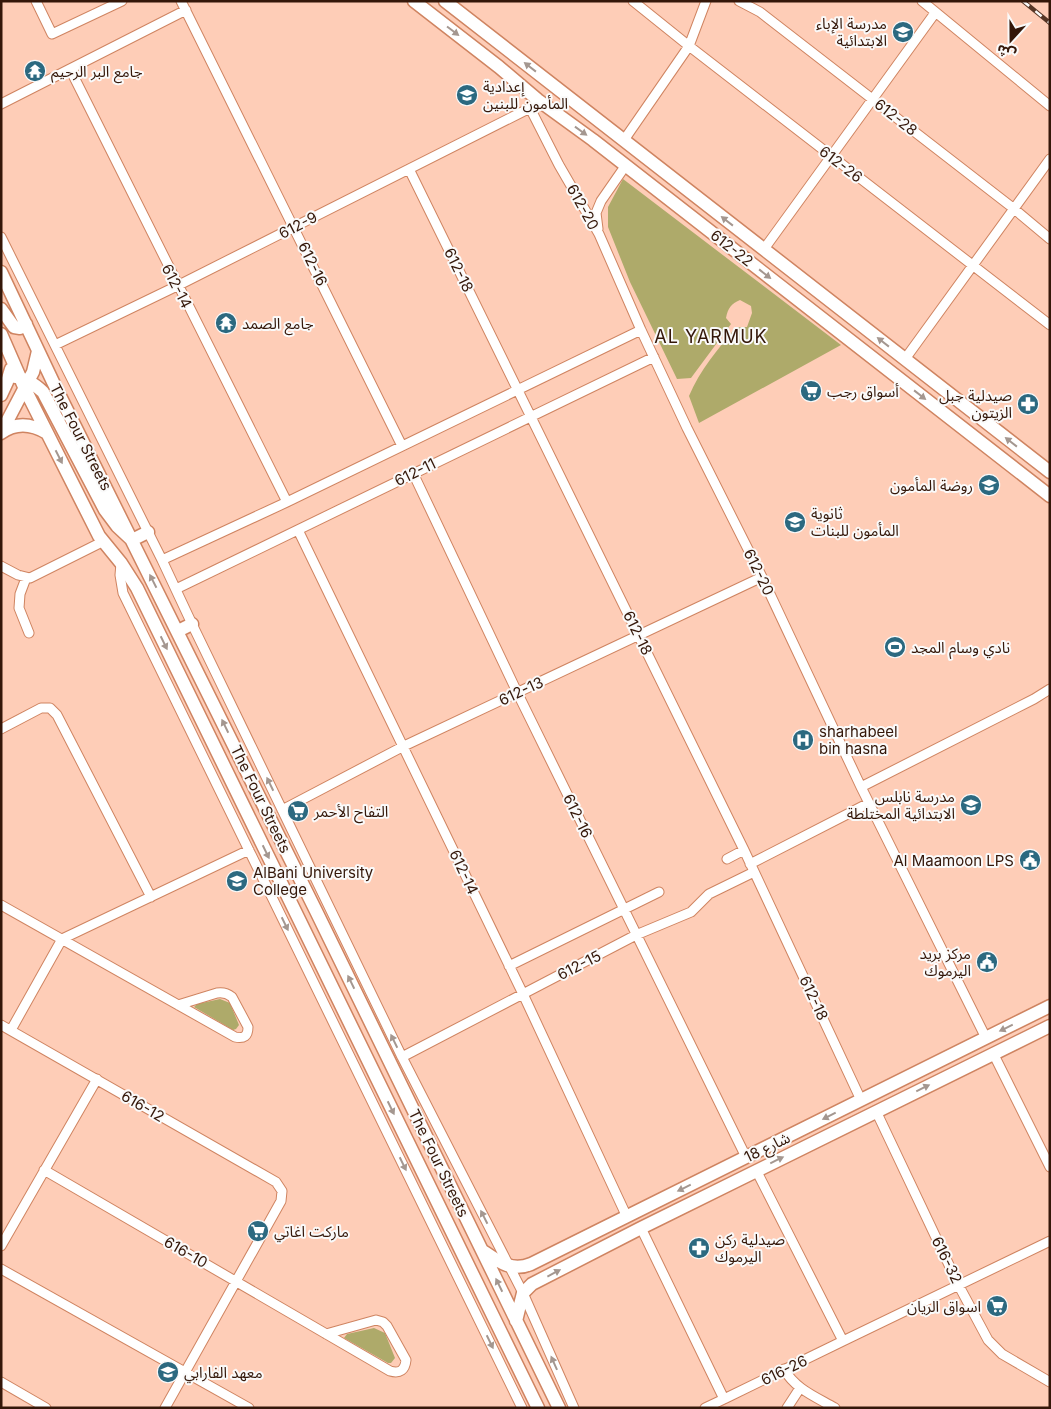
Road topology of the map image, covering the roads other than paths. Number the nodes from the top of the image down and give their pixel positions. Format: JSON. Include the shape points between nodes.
{"nodes":[{"id":1,"x":36,"y":1,"type":"edge"},
{"id":2,"x":122,"y":1,"type":"edge"},
{"id":3,"x":414,"y":1,"type":"edge"},
{"id":4,"x":632,"y":1,"type":"edge"},
{"id":5,"x":706,"y":1,"type":"edge"},
{"id":6,"x":739,"y":1,"type":"edge"},
{"id":7,"x":922,"y":1,"type":"edge"},
{"id":8,"x":454,"y":3,"type":"edge"},
{"id":9,"x":184,"y":6,"type":"edge"},
{"id":10,"x":936,"y":13,"type":"junction"},
{"id":11,"x":688,"y":46,"type":"junction"},
{"id":12,"x":510,"y":52,"type":"junction"},
{"id":13,"x":499,"y":66,"type":"junction"},
{"id":14,"x":70,"y":70,"type":"junction"},
{"id":15,"x":873,"y":98,"type":"junction"},
{"id":16,"x":1,"y":104,"type":"edge"},
{"id":17,"x":534,"y":104,"type":"junction"},
{"id":18,"x":1050,"y":106,"type":"edge"},
{"id":19,"x":624,"y":140,"type":"junction"},
{"id":20,"x":831,"y":157,"type":"junction"},
{"id":21,"x":1050,"y":159,"type":"edge"},
{"id":22,"x":626,"y":165,"type":"junction"},
{"id":23,"x":409,"y":169,"type":"junction"},
{"id":24,"x":1013,"y":208,"type":"junction"},
{"id":25,"x":294,"y":226,"type":"junction"},
{"id":26,"x":599,"y":234,"type":"junction"},
{"id":27,"x":1,"y":237,"type":"edge"},
{"id":28,"x":1050,"y":239,"type":"edge"},
{"id":29,"x":764,"y":249,"type":"junction"},
{"id":30,"x":973,"y":265,"type":"junction"},
{"id":31,"x":1,"y":272,"type":"edge"},
{"id":32,"x":177,"y":286,"type":"junction"},
{"id":33,"x":837,"y":306,"type":"junction"},
{"id":34,"x":1,"y":309,"type":"edge"},
{"id":35,"x":825,"y":321,"type":"junction"},
{"id":36,"x":1049,"y":321,"type":"edge"},
{"id":37,"x":26,"y":324,"type":"junction"},
{"id":38,"x":641,"y":330,"type":"junction"},
{"id":39,"x":1,"y":334,"type":"edge"},
{"id":40,"x":55,"y":345,"type":"junction"},
{"id":41,"x":38,"y":351,"type":"junction"},
{"id":42,"x":654,"y":357,"type":"junction"},
{"id":43,"x":905,"y":359,"type":"junction"},
{"id":44,"x":21,"y":381,"type":"junction"},
{"id":45,"x":518,"y":390,"type":"junction"},
{"id":46,"x":1,"y":395,"type":"edge"},
{"id":47,"x":48,"y":399,"type":"junction"},
{"id":48,"x":34,"y":406,"type":"junction"},
{"id":49,"x":532,"y":416,"type":"junction"},
{"id":50,"x":1,"y":433,"type":"edge"},
{"id":51,"x":47,"y":434,"type":"junction"},
{"id":52,"x":402,"y":446,"type":"junction"},
{"id":53,"x":1049,"y":470,"type":"edge"},
{"id":54,"x":413,"y":473,"type":"junction"},
{"id":55,"x":1050,"y":496,"type":"edge"},
{"id":56,"x":287,"y":502,"type":"junction"},
{"id":57,"x":298,"y":530,"type":"junction"},
{"id":58,"x":148,"y":532,"type":"junction"},
{"id":59,"x":132,"y":540,"type":"junction"},
{"id":60,"x":102,"y":542,"type":"junction"},
{"id":61,"x":162,"y":560,"type":"junction"},
{"id":62,"x":121,"y":563,"type":"junction"},
{"id":63,"x":1,"y":566,"type":"edge"},
{"id":64,"x":762,"y":577,"type":"junction"},
{"id":65,"x":26,"y":578,"type":"junction"},
{"id":66,"x":176,"y":589,"type":"junction"},
{"id":67,"x":192,"y":624,"type":"junction"},
{"id":68,"x":178,"y":631,"type":"junction"},
{"id":69,"x":29,"y":633,"type":"dead end"},
{"id":70,"x":639,"y":635,"type":"junction"},
{"id":71,"x":1050,"y":689,"type":"edge"},
{"id":72,"x":517,"y":692,"type":"junction"},
{"id":73,"x":1,"y":729,"type":"edge"},
{"id":74,"x":404,"y":746,"type":"junction"},
{"id":75,"x":861,"y":787,"type":"junction"},
{"id":76,"x":869,"y":803,"type":"junction"},
{"id":77,"x":282,"y":810,"type":"junction"},
{"id":78,"x":249,"y":850,"type":"junction"},
{"id":79,"x":744,"y":850,"type":"junction"},
{"id":80,"x":727,"y":859,"type":"dead end"},
{"id":81,"x":752,"y":868,"type":"junction"},
{"id":82,"x":659,"y":892,"type":"dead end"},
{"id":83,"x":151,"y":897,"type":"junction"},
{"id":84,"x":1,"y":905,"type":"edge"},
{"id":85,"x":624,"y":910,"type":"junction"},
{"id":86,"x":316,"y":911,"type":"junction"},
{"id":87,"x":299,"y":920,"type":"junction"},
{"id":88,"x":636,"y":936,"type":"junction"},
{"id":89,"x":62,"y":939,"type":"junction"},
{"id":90,"x":508,"y":966,"type":"junction"},
{"id":91,"x":523,"y":994,"type":"junction"},
{"id":92,"x":178,"y":1004,"type":"junction"},
{"id":93,"x":1050,"y":1006,"type":"edge"},
{"id":94,"x":1038,"y":1012,"type":"junction"},
{"id":95,"x":1,"y":1024,"type":"edge"},
{"id":96,"x":1047,"y":1027,"type":"edge"},
{"id":97,"x":11,"y":1030,"type":"junction"},
{"id":98,"x":986,"y":1038,"type":"junction"},
{"id":99,"x":993,"y":1054,"type":"junction"},
{"id":100,"x":402,"y":1057,"type":"junction"},
{"id":101,"x":96,"y":1079,"type":"junction"},
{"id":102,"x":862,"y":1100,"type":"junction"},
{"id":103,"x":876,"y":1111,"type":"junction"},
{"id":104,"x":809,"y":1126,"type":"junction"},
{"id":105,"x":816,"y":1141,"type":"junction"},
{"id":106,"x":746,"y":1157,"type":"junction"},
{"id":107,"x":1050,"y":1167,"type":"edge"},
{"id":108,"x":44,"y":1170,"type":"junction"},
{"id":109,"x":756,"y":1170,"type":"junction"},
{"id":110,"x":626,"y":1217,"type":"junction"},
{"id":111,"x":640,"y":1228,"type":"junction"},
{"id":112,"x":1050,"y":1241,"type":"edge"},
{"id":113,"x":1,"y":1246,"type":"edge"},
{"id":114,"x":483,"y":1251,"type":"junction"},
{"id":115,"x":509,"y":1267,"type":"junction"},
{"id":116,"x":1,"y":1269,"type":"edge"},
{"id":117,"x":237,"y":1282,"type":"junction"},
{"id":118,"x":959,"y":1286,"type":"junction"},
{"id":119,"x":523,"y":1293,"type":"junction"},
{"id":120,"x":516,"y":1321,"type":"junction"},
{"id":121,"x":326,"y":1334,"type":"junction"},
{"id":122,"x":843,"y":1341,"type":"junction"},
{"id":123,"x":784,"y":1369,"type":"junction"},
{"id":124,"x":186,"y":1372,"type":"junction"},
{"id":125,"x":1,"y":1382,"type":"edge"},
{"id":126,"x":1050,"y":1382,"type":"edge"},
{"id":127,"x":800,"y":1388,"type":"junction"},
{"id":128,"x":724,"y":1399,"type":"junction"},
{"id":129,"x":46,"y":1408,"type":"edge"},
{"id":130,"x":165,"y":1408,"type":"edge"},
{"id":131,"x":249,"y":1408,"type":"edge"},
{"id":132,"x":522,"y":1408,"type":"edge"},
{"id":133,"x":538,"y":1408,"type":"edge"},
{"id":134,"x":559,"y":1408,"type":"edge"},
{"id":135,"x":574,"y":1408,"type":"edge"},
{"id":136,"x":704,"y":1408,"type":"edge"},
{"id":137,"x":787,"y":1408,"type":"edge"},
{"id":138,"x":834,"y":1408,"type":"edge"}],
"edges":[{"from":1,"to":2,"type":"street","via":[[52,34]]},
{"from":3,"to":13,"type":"street","name":"612-22","one_way":true},
{"from":4,"to":11,"type":"street","name":"612-26"},
{"from":5,"to":11,"type":"street"},
{"from":6,"to":15,"type":"street","name":"612-28","via":[[760,12]]},
{"from":7,"to":10,"type":"street"},
{"from":8,"to":12,"type":"street","name":"612-22"},
{"from":9,"to":14,"type":"street"},
{"from":9,"to":25,"type":"street","name":"612-16"},
{"from":10,"to":15,"type":"street"},
{"from":10,"to":18,"type":"street"},
{"from":11,"to":19,"type":"street"},
{"from":11,"to":20,"type":"street","name":"612-26"},
{"from":12,"to":13,"type":"street"},
{"from":19,"to":12,"type":"street","name":"612-22","one_way":true},
{"from":13,"to":17,"type":"street","name":"612-22"},
{"from":14,"to":16,"type":"street"},
{"from":14,"to":32,"type":"street","name":"612-14"},
{"from":15,"to":20,"type":"street"},
{"from":15,"to":24,"type":"street","name":"612-28"},
{"from":17,"to":22,"type":"street","name":"612-22","one_way":true},
{"from":17,"to":23,"type":"street","name":"612-9"},
{"from":17,"to":26,"type":"street","name":"612-20","via":[[559,165]]},
{"from":29,"to":19,"type":"street","name":"612-22","one_way":true},
{"from":20,"to":29,"type":"street"},
{"from":20,"to":30,"type":"street","name":"612-26"},
{"from":21,"to":24,"type":"street"},
{"from":22,"to":26,"type":"street","via":[[596,213]]},
{"from":22,"to":35,"type":"street","name":"612-22","one_way":true},
{"from":23,"to":25,"type":"street","name":"612-9"},
{"from":23,"to":45,"type":"street","name":"612-18"},
{"from":24,"to":28,"type":"street","name":"612-28"},
{"from":24,"to":30,"type":"street"},
{"from":25,"to":32,"type":"street","name":"612-9"},
{"from":25,"to":52,"type":"street","name":"612-16"},
{"from":26,"to":38,"type":"street","name":"612-20"},
{"from":27,"to":40,"type":"street"},
{"from":29,"to":33,"type":"street","name":"612-22"},
{"from":30,"to":36,"type":"street","name":"612-26"},
{"from":30,"to":43,"type":"street"},
{"from":31,"to":37,"type":"street","name":"The Four Streets"},
{"from":32,"to":40,"type":"street","name":"612-9"},
{"from":32,"to":56,"type":"street","name":"612-14"},
{"from":33,"to":35,"type":"street"},
{"from":43,"to":33,"type":"street","name":"612-22","one_way":true},
{"from":34,"to":37,"type":"street","via":[[14,327]]},
{"from":35,"to":55,"type":"street","name":"612-22","one_way":true},
{"from":37,"to":41,"type":"street","name":"The Four Streets"},
{"from":38,"to":42,"type":"street","name":"612-20"},
{"from":38,"to":45,"type":"street","name":"612-11"},
{"from":39,"to":44,"type":"street","name":"The Four Streets"},
{"from":40,"to":58,"type":"street"},
{"from":41,"to":44,"type":"street","via":[[33,372]]},
{"from":41,"to":59,"type":"street","name":"The Four Streets"},
{"from":42,"to":49,"type":"street","name":"612-11"},
{"from":42,"to":64,"type":"street","name":"612-20"},
{"from":53,"to":43,"type":"street","name":"612-22","one_way":true},
{"from":44,"to":46,"type":"street"},
{"from":44,"to":47,"type":"street","via":[[43,392]]},
{"from":44,"to":48,"type":"street","name":"The Four Streets"},
{"from":44,"to":50,"type":"street"},
{"from":45,"to":49,"type":"street","name":"612-18"},
{"from":45,"to":52,"type":"street","name":"612-11"},
{"from":47,"to":48,"type":"street","via":[[39,399]]},
{"from":47,"to":59,"type":"street","via":[[105,510]]},
{"from":48,"to":51,"type":"street","name":"The Four Streets"},
{"from":49,"to":54,"type":"street","name":"612-11"},
{"from":49,"to":70,"type":"street","name":"612-18"},
{"from":50,"to":51,"type":"street","via":[[20,425],[34,427]]},
{"from":51,"to":60,"type":"street","name":"The Four Streets","one_way":true},
{"from":52,"to":56,"type":"street","name":"612-11"},
{"from":54,"to":57,"type":"street","name":"612-11"},
{"from":54,"to":72,"type":"street","name":"612-16"},
{"from":56,"to":61,"type":"street","name":"612-11"},
{"from":57,"to":66,"type":"street","name":"612-11"},
{"from":57,"to":74,"type":"street","name":"612-14"},
{"from":58,"to":59,"type":"street"},
{"from":58,"to":61,"type":"street"},
{"from":68,"to":59,"type":"street","name":"The Four Streets","one_way":true},
{"from":60,"to":62,"type":"street","name":"The Four Streets"},
{"from":60,"to":65,"type":"street"},
{"from":61,"to":66,"type":"street"},
{"from":62,"to":78,"type":"street","via":[[123,593]]},
{"from":62,"to":87,"type":"street","name":"The Four Streets","one_way":true,"via":[[137,588]]},
{"from":63,"to":65,"type":"street"},
{"from":64,"to":70,"type":"street","name":"612-13"},
{"from":64,"to":75,"type":"street","name":"612-20"},
{"from":65,"to":69,"type":"street","via":[[19,608]]},
{"from":66,"to":67,"type":"street"},
{"from":67,"to":68,"type":"street"},
{"from":77,"to":67,"type":"street","one_way":true},
{"from":86,"to":68,"type":"street","name":"The Four Streets","one_way":true},
{"from":70,"to":72,"type":"street","name":"612-13"},
{"from":70,"to":79,"type":"street","name":"612-18"},
{"from":71,"to":75,"type":"street"},
{"from":72,"to":74,"type":"street","name":"612-13"},
{"from":72,"to":85,"type":"street","name":"612-16"},
{"from":73,"to":83,"type":"street","via":[[41,708],[50,708],[57,715]]},
{"from":74,"to":77,"type":"street","name":"612-13"},
{"from":74,"to":90,"type":"street","name":"612-14"},
{"from":75,"to":76,"type":"street","name":"612-20"},
{"from":76,"to":81,"type":"street","name":"612-15"},
{"from":76,"to":98,"type":"street","name":"612-20"},
{"from":100,"to":77,"type":"street","one_way":true},
{"from":78,"to":83,"type":"street"},
{"from":78,"to":132,"type":"street","one_way":true},
{"from":79,"to":80,"type":"street"},
{"from":79,"to":81,"type":"street","name":"612-18"},
{"from":81,"to":88,"type":"street","name":"612-15","via":[[709,894],[691,912]]},
{"from":81,"to":102,"type":"street","name":"612-18"},
{"from":82,"to":85,"type":"street","name":"612-15"},
{"from":83,"to":89,"type":"street"},
{"from":84,"to":89,"type":"street"},
{"from":85,"to":88,"type":"street","name":"612-16"},
{"from":85,"to":90,"type":"street","name":"612-15"},
{"from":86,"to":87,"type":"street"},
{"from":114,"to":86,"type":"street","name":"The Four Streets","one_way":true},
{"from":87,"to":133,"type":"street","name":"The Four Streets","one_way":true},
{"from":88,"to":91,"type":"street","name":"612-15"},
{"from":88,"to":106,"type":"street","name":"612-16"},
{"from":89,"to":92,"type":"street"},
{"from":89,"to":97,"type":"street"},
{"from":90,"to":91,"type":"street","name":"612-14"},
{"from":91,"to":100,"type":"street","name":"612-15"},
{"from":91,"to":110,"type":"street","name":"612-14"},
{"from":92,"to":92,"type":"street","via":[[217,993],[228,994],[248,1032],[241,1038],[235,1037]]},
{"from":93,"to":94,"type":"street","name":"شارع 18"},
{"from":94,"to":96,"type":"street"},
{"from":94,"to":98,"type":"street","name":"شارع 18","one_way":true},
{"from":95,"to":97,"type":"street","name":"616-12"},
{"from":96,"to":99,"type":"street","name":"شارع 18"},
{"from":97,"to":101,"type":"street","name":"616-12"},
{"from":98,"to":102,"type":"street","name":"شارع 18"},
{"from":103,"to":99,"type":"street","name":"شارع 18","one_way":true},
{"from":99,"to":107,"type":"street"},
{"from":115,"to":100,"type":"street","one_way":true},
{"from":101,"to":108,"type":"street"},
{"from":101,"to":117,"type":"street","name":"616-12","via":[[276,1182],[282,1191],[281,1201]]},
{"from":102,"to":104,"type":"street","name":"شارع 18","one_way":true},
{"from":103,"to":105,"type":"street","name":"شارع 18"},
{"from":103,"to":118,"type":"street","name":"616-32"},
{"from":104,"to":105,"type":"street"},
{"from":104,"to":106,"type":"street","name":"شارع 18"},
{"from":109,"to":105,"type":"street","name":"شارع 18","one_way":true},
{"from":106,"to":110,"type":"street","name":"شارع 18","one_way":true},
{"from":108,"to":113,"type":"street"},
{"from":108,"to":117,"type":"street","name":"616-10"},
{"from":109,"to":111,"type":"street","name":"شارع 18"},
{"from":109,"to":122,"type":"street"},
{"from":110,"to":115,"type":"street","name":"شارع 18","via":[[531,1264]]},
{"from":119,"to":111,"type":"street","name":"شارع 18","one_way":true,"via":[[532,1284]]},
{"from":111,"to":128,"type":"street"},
{"from":112,"to":118,"type":"street","name":"616-26"},
{"from":114,"to":115,"type":"street"},
{"from":120,"to":114,"type":"street","name":"The Four Streets","one_way":true},
{"from":115,"to":119,"type":"street"},
{"from":116,"to":124,"type":"street"},
{"from":117,"to":121,"type":"street","name":"616-10"},
{"from":117,"to":124,"type":"street"},
{"from":118,"to":122,"type":"street","name":"616-26"},
{"from":118,"to":126,"type":"street","name":"616-32","via":[[992,1345]]},
{"from":119,"to":120,"type":"street"},
{"from":135,"to":119,"type":"street","one_way":true},
{"from":120,"to":134,"type":"street","name":"The Four Streets"},
{"from":121,"to":121,"type":"street","name":"616-10","via":[[376,1320],[383,1322],[406,1360],[405,1366],[397,1373],[390,1371]]},
{"from":122,"to":123,"type":"street","name":"616-26"},
{"from":123,"to":127,"type":"street"},
{"from":123,"to":128,"type":"street","name":"616-26"},
{"from":124,"to":130,"type":"street"},
{"from":124,"to":131,"type":"street"},
{"from":125,"to":129,"type":"street"},
{"from":127,"to":137,"type":"street"},
{"from":127,"to":138,"type":"street"},
{"from":128,"to":136,"type":"street","name":"616-26"}]}
